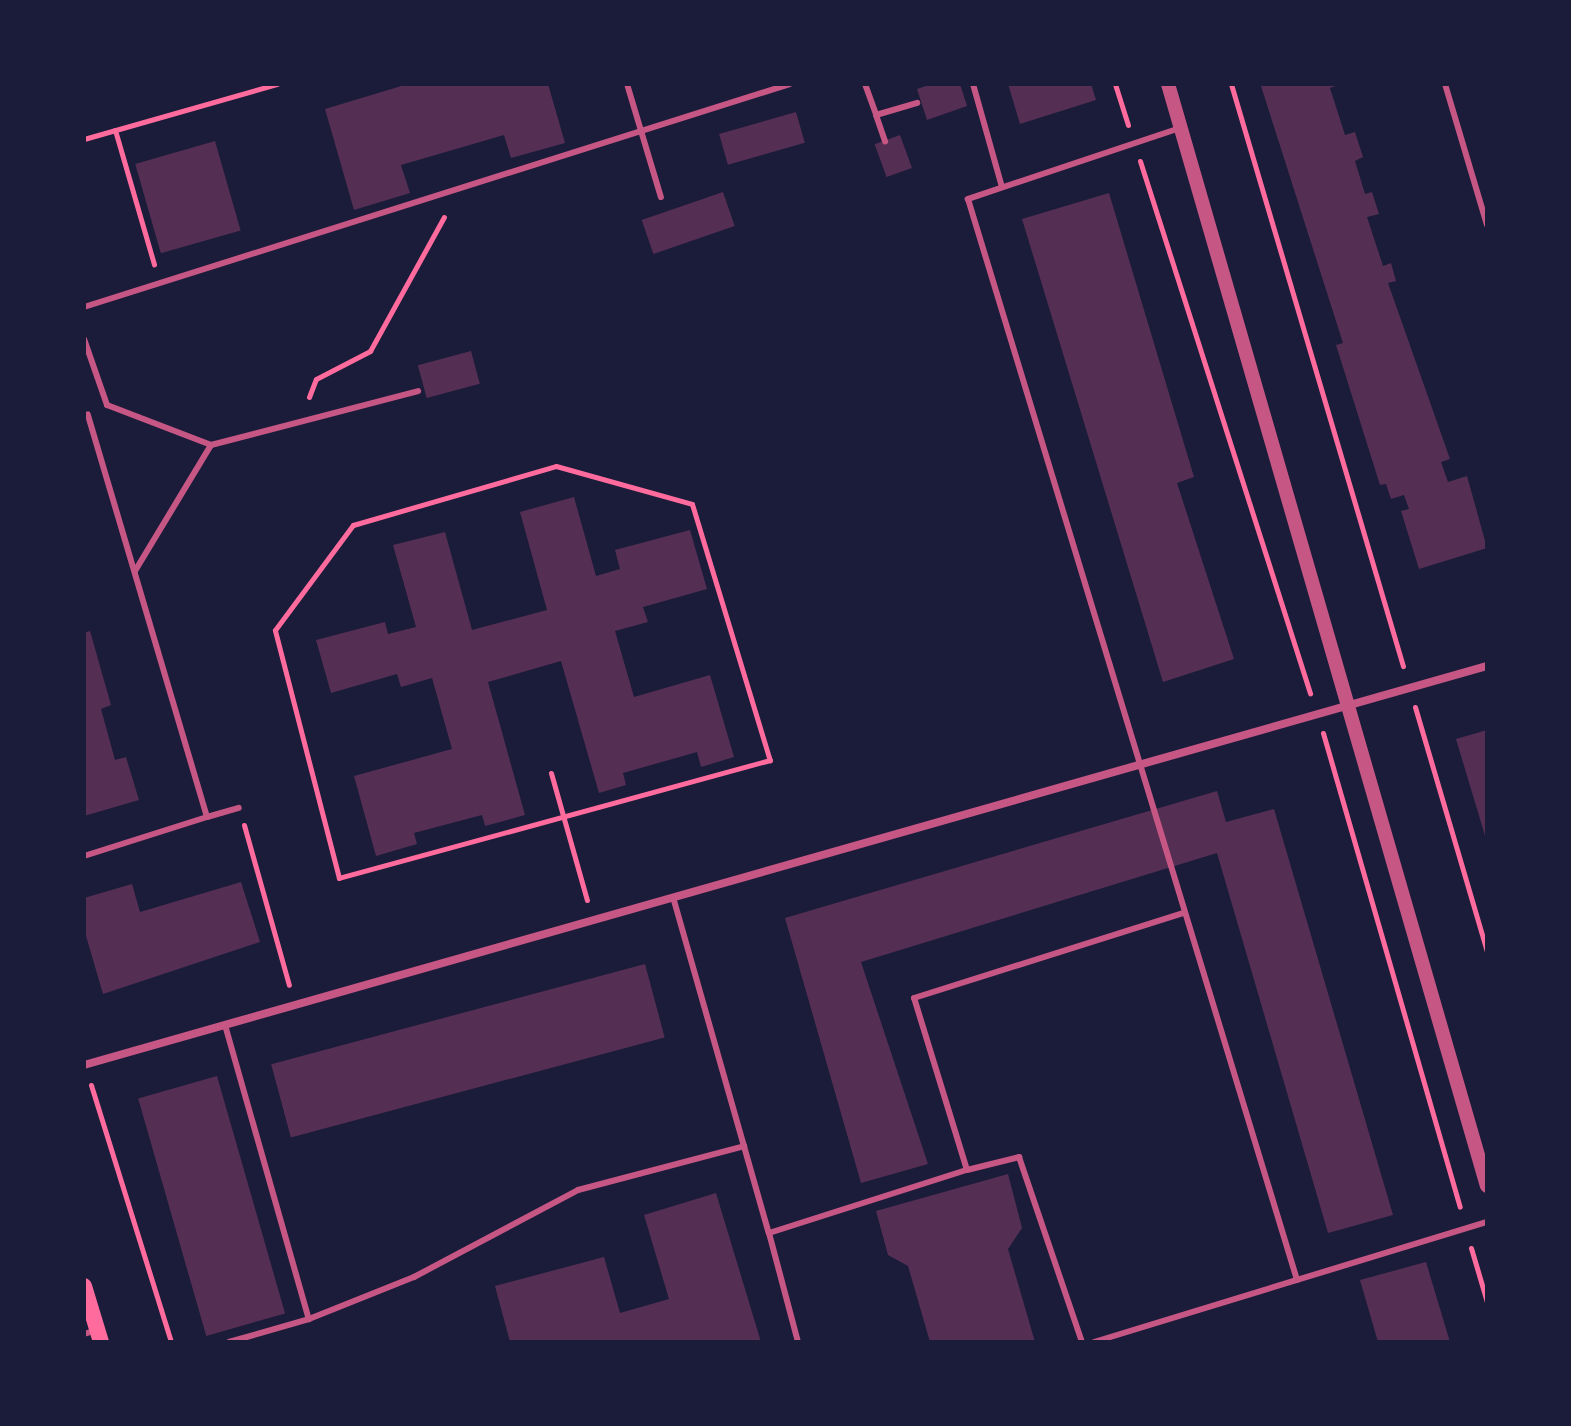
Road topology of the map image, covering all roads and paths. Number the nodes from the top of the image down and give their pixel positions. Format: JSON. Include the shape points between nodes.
{"nodes":[{"id":1,"x":277,"y":84,"type":"edge"},
{"id":2,"x":627,"y":84,"type":"edge"},
{"id":3,"x":790,"y":84,"type":"edge"},
{"id":4,"x":865,"y":84,"type":"edge"},
{"id":5,"x":973,"y":84,"type":"edge"},
{"id":6,"x":1168,"y":84,"type":"edge"},
{"id":7,"x":1231,"y":84,"type":"edge"},
{"id":8,"x":1445,"y":84,"type":"edge"},
{"id":9,"x":917,"y":103,"type":"dead end"},
{"id":10,"x":876,"y":115,"type":"junction"},
{"id":11,"x":1180,"y":128,"type":"junction"},
{"id":12,"x":115,"y":130,"type":"junction"},
{"id":13,"x":641,"y":131,"type":"junction"},
{"id":14,"x":84,"y":139,"type":"edge"},
{"id":15,"x":885,"y":141,"type":"dead end"},
{"id":16,"x":1002,"y":187,"type":"junction"},
{"id":17,"x":460,"y":188,"type":"junction"},
{"id":18,"x":661,"y":197,"type":"dead end"},
{"id":19,"x":1487,"y":225,"type":"edge"},
{"id":20,"x":160,"y":283,"type":"junction"},
{"id":21,"x":84,"y":307,"type":"edge"},
{"id":22,"x":84,"y":339,"type":"edge"},
{"id":23,"x":418,"y":391,"type":"dead end"},
{"id":24,"x":88,"y":414,"type":"dead end"},
{"id":25,"x":299,"y":422,"type":"junction"},
{"id":26,"x":211,"y":445,"type":"junction"},
{"id":27,"x":135,"y":571,"type":"junction"},
{"id":28,"x":1487,"y":666,"type":"edge"},
{"id":29,"x":1409,"y":688,"type":"junction"},
{"id":30,"x":1347,"y":705,"type":"junction"},
{"id":31,"x":1138,"y":765,"type":"junction"},
{"id":32,"x":551,"y":773,"type":"dead end"},
{"id":33,"x":239,"y":808,"type":"joint"},
{"id":34,"x":207,"y":817,"type":"junction"},
{"id":35,"x":564,"y":819,"type":"junction"},
{"id":36,"x":84,"y":856,"type":"edge"},
{"id":37,"x":673,"y":897,"type":"junction"},
{"id":38,"x":1183,"y":913,"type":"junction"},
{"id":39,"x":593,"y":920,"type":"junction"},
{"id":40,"x":1487,"y":952,"type":"edge"},
{"id":41,"x":295,"y":1005,"type":"junction"},
{"id":42,"x":225,"y":1025,"type":"junction"},
{"id":43,"x":85,"y":1065,"type":"edge"},
{"id":44,"x":744,"y":1146,"type":"junction"},
{"id":45,"x":967,"y":1170,"type":"junction"},
{"id":46,"x":1487,"y":1186,"type":"edge"},
{"id":47,"x":1487,"y":1222,"type":"edge"},
{"id":48,"x":769,"y":1233,"type":"junction"},
{"id":49,"x":1297,"y":1280,"type":"junction"},
{"id":50,"x":84,"y":1286,"type":"edge"},
{"id":51,"x":309,"y":1319,"type":"junction"},
{"id":52,"x":94,"y":1335,"type":"edge"},
{"id":53,"x":171,"y":1342,"type":"edge"},
{"id":54,"x":229,"y":1342,"type":"edge"},
{"id":55,"x":798,"y":1342,"type":"edge"},
{"id":56,"x":1082,"y":1342,"type":"edge"},
{"id":57,"x":1094,"y":1342,"type":"edge"}],
"edges":[{"from":1,"to":12,"type":"path"},
{"from":2,"to":13,"type":"lane"},
{"from":3,"to":13,"type":"lane"},
{"from":4,"to":10,"type":"lane"},
{"from":5,"to":16,"type":"lane"},
{"from":6,"to":11,"type":"street"},
{"from":7,"to":29,"type":"path"},
{"from":8,"to":19,"type":"lane"},
{"from":9,"to":10,"type":"lane"},
{"from":10,"to":15,"type":"lane"},
{"from":11,"to":16,"type":"lane"},
{"from":11,"to":30,"type":"street"},
{"from":12,"to":14,"type":"path"},
{"from":12,"to":20,"type":"path"},
{"from":13,"to":17,"type":"lane"},
{"from":13,"to":18,"type":"lane"},
{"from":16,"to":31,"type":"lane","via":[[968,199]]},
{"from":17,"to":20,"type":"lane"},
{"from":17,"to":25,"type":"path","via":[[370,351],[316,379]]},
{"from":20,"to":21,"type":"lane"},
{"from":22,"to":26,"type":"lane","via":[[107,405]]},
{"from":23,"to":25,"type":"lane"},
{"from":24,"to":27,"type":"lane"},
{"from":25,"to":26,"type":"lane"},
{"from":26,"to":27,"type":"lane"},
{"from":27,"to":34,"type":"lane"},
{"from":28,"to":29,"type":"street"},
{"from":29,"to":30,"type":"street"},
{"from":29,"to":40,"type":"path"},
{"from":30,"to":31,"type":"street"},
{"from":30,"to":46,"type":"street"},
{"from":31,"to":37,"type":"street"},
{"from":31,"to":38,"type":"lane"},
{"from":32,"to":35,"type":"path"},
{"from":33,"to":34,"type":"lane"},
{"from":33,"to":41,"type":"path"},
{"from":34,"to":36,"type":"lane"},
{"from":35,"to":35,"type":"path","via":[[339,878],[275,630],[353,525],[556,466],[692,504],[770,760]]},
{"from":35,"to":39,"type":"path"},
{"from":37,"to":39,"type":"street"},
{"from":37,"to":44,"type":"lane"},
{"from":38,"to":45,"type":"lane","via":[[914,998]]},
{"from":38,"to":49,"type":"lane"},
{"from":39,"to":41,"type":"street"},
{"from":41,"to":42,"type":"street"},
{"from":42,"to":43,"type":"street"},
{"from":42,"to":51,"type":"lane"},
{"from":43,"to":53,"type":"path"},
{"from":44,"to":48,"type":"lane"},
{"from":44,"to":51,"type":"lane","via":[[578,1190],[414,1277]]},
{"from":45,"to":48,"type":"lane"},
{"from":45,"to":56,"type":"lane","via":[[1019,1157]]},
{"from":47,"to":49,"type":"lane"},
{"from":48,"to":55,"type":"lane"},
{"from":49,"to":57,"type":"lane"},
{"from":50,"to":52,"type":"main road"},
{"from":51,"to":54,"type":"lane"}]}
